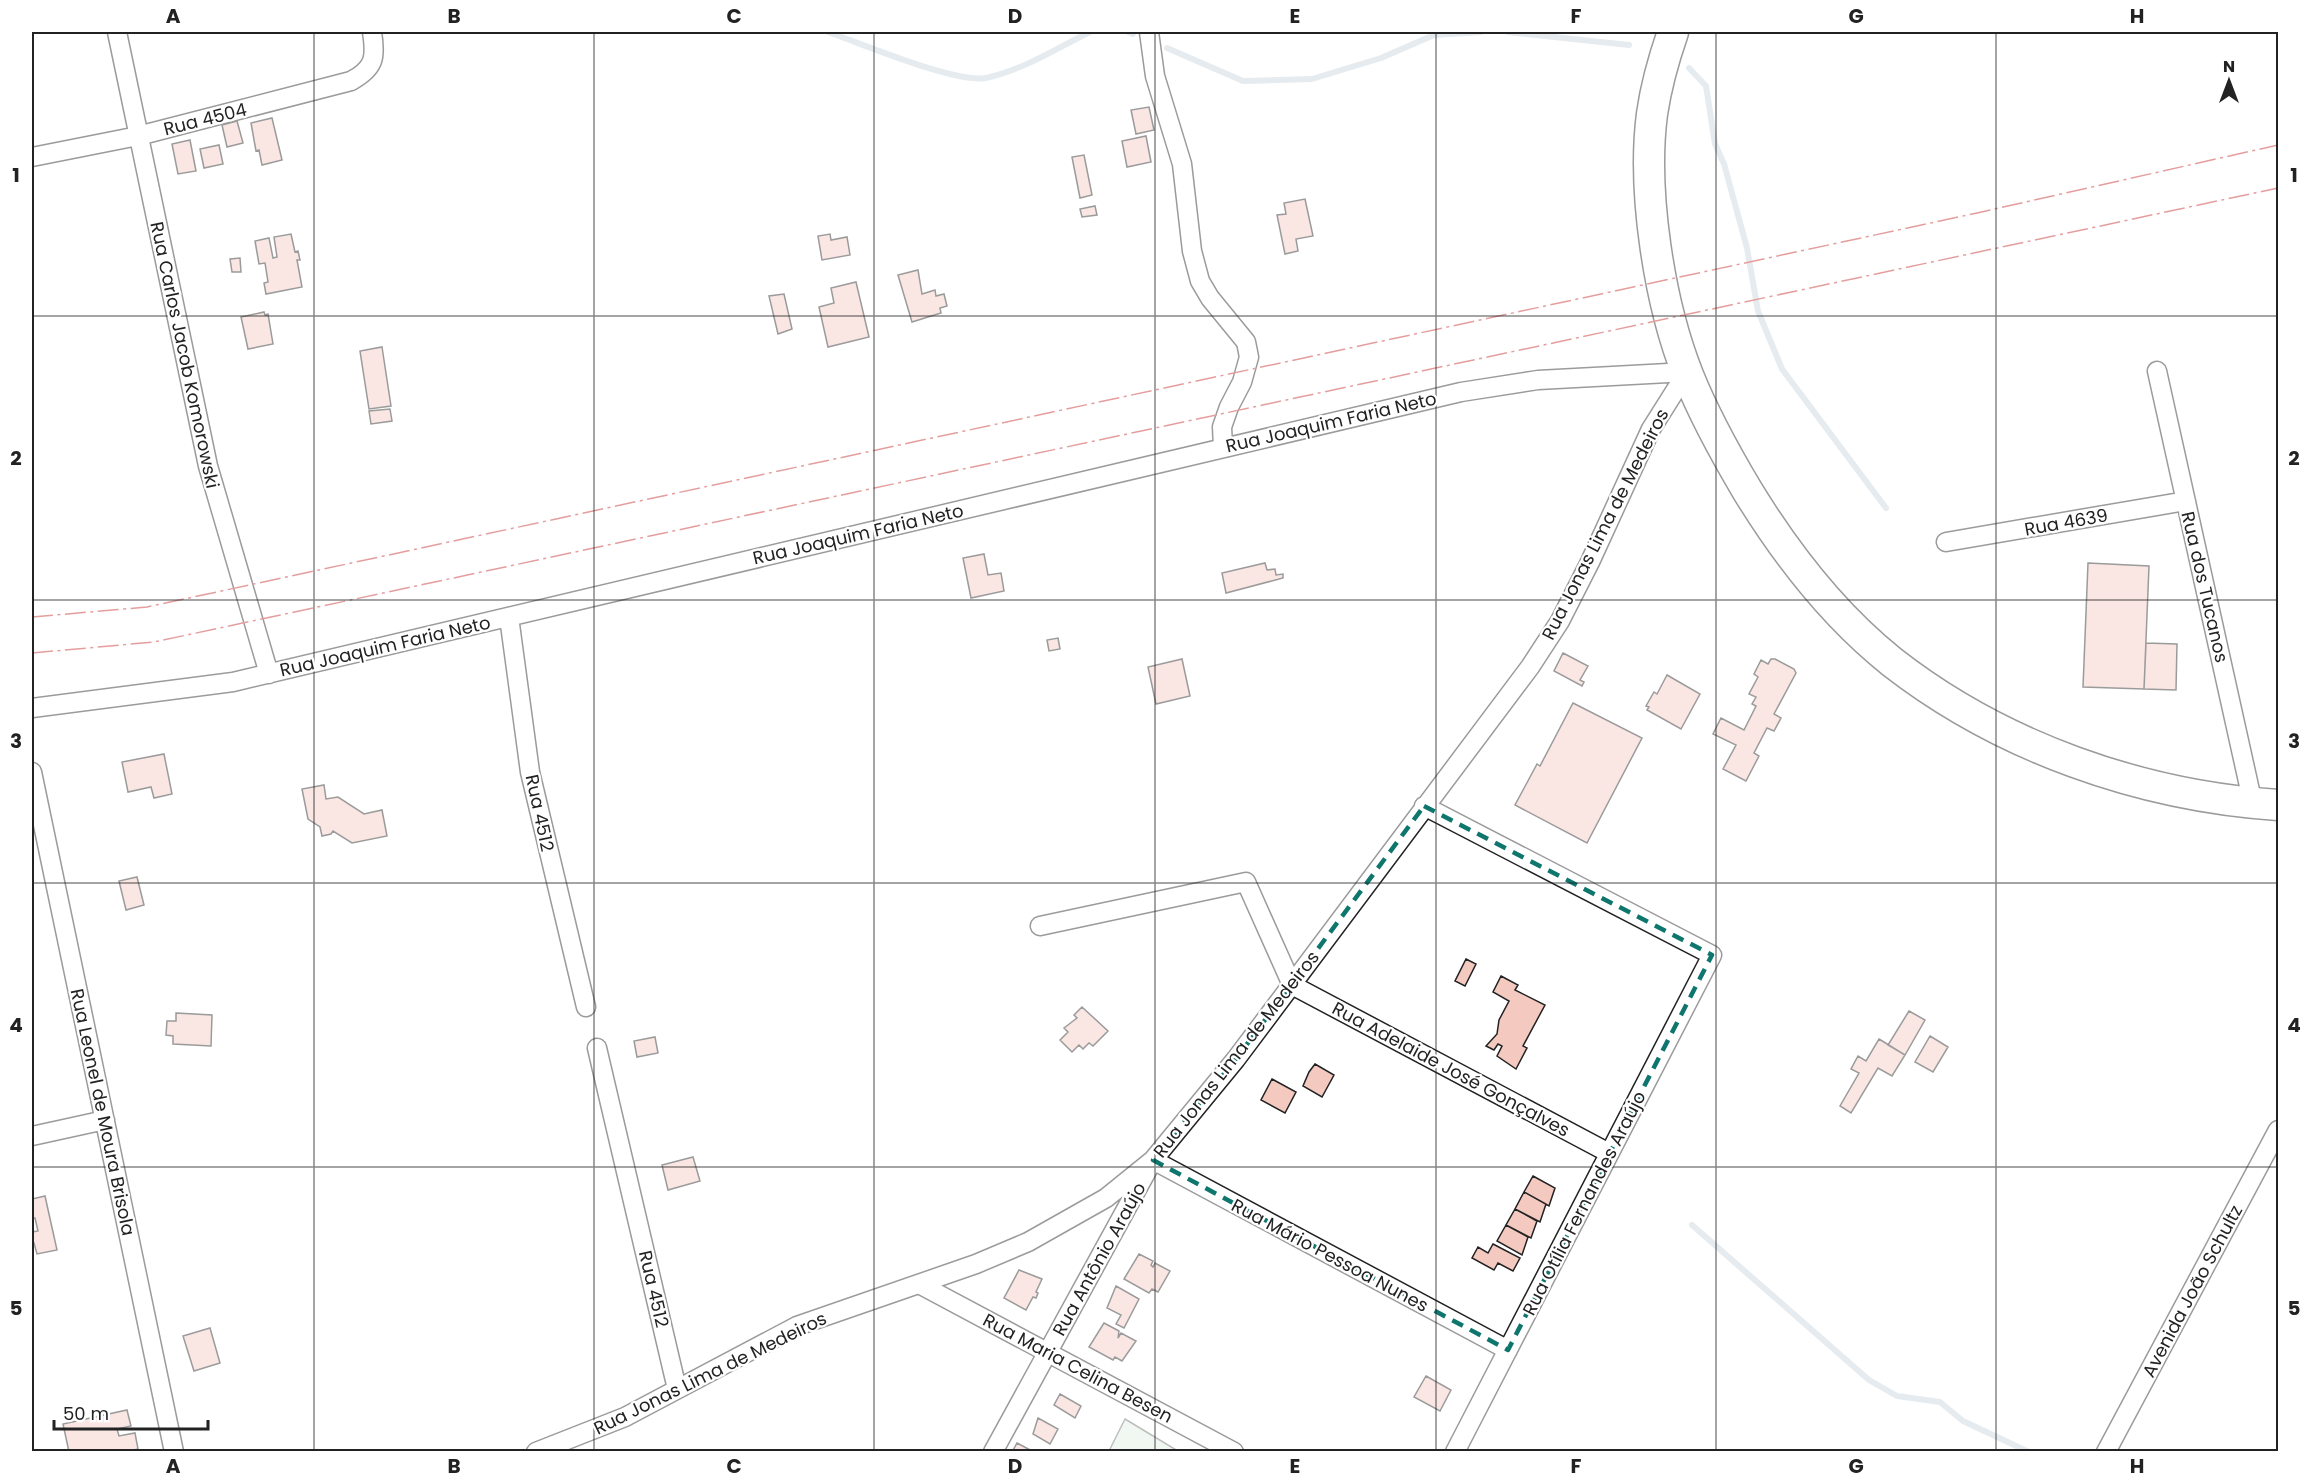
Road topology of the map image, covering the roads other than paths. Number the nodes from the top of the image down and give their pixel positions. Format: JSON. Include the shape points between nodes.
{"nodes":[{"id":1,"x":117,"y":32,"type":"edge"},
{"id":2,"x":372,"y":32,"type":"edge"},
{"id":3,"x":1149,"y":32,"type":"edge"},
{"id":4,"x":1673,"y":32,"type":"edge"},
{"id":5,"x":138,"y":136,"type":"junction"},
{"id":6,"x":32,"y":157,"type":"edge"},
{"id":7,"x":2157,"y":371,"type":"dead end"},
{"id":8,"x":1686,"y":372,"type":"junction"},
{"id":9,"x":1223,"y":447,"type":"junction"},
{"id":10,"x":2186,"y":501,"type":"junction"},
{"id":11,"x":1946,"y":542,"type":"dead end"},
{"id":12,"x":509,"y":617,"type":"junction"},
{"id":13,"x":269,"y":674,"type":"junction"},
{"id":14,"x":32,"y":708,"type":"edge"},
{"id":15,"x":32,"y":772,"type":"edge"},
{"id":16,"x":2266,"y":804,"type":"edge"},
{"id":17,"x":1424,"y":806,"type":"junction"},
{"id":18,"x":1040,"y":926,"type":"dead end"},
{"id":19,"x":1292,"y":985,"type":"junction"},
{"id":20,"x":586,"y":1007,"type":"dead end"},
{"id":21,"x":597,"y":1048,"type":"dead end"},
{"id":22,"x":105,"y":1120,"type":"junction"},
{"id":23,"x":2278,"y":1130,"type":"edge"},
{"id":24,"x":32,"y":1136,"type":"edge"},
{"id":25,"x":1609,"y":1153,"type":"junction"},
{"id":26,"x":1153,"y":1160,"type":"junction"},
{"id":27,"x":921,"y":1285,"type":"junction"},
{"id":28,"x":1508,"y":1350,"type":"junction"},
{"id":29,"x":1047,"y":1352,"type":"junction"},
{"id":30,"x":677,"y":1389,"type":"junction"},
{"id":31,"x":174,"y":1452,"type":"edge"},
{"id":32,"x":536,"y":1452,"type":"edge"},
{"id":33,"x":993,"y":1452,"type":"edge"},
{"id":34,"x":1234,"y":1452,"type":"edge"},
{"id":35,"x":1455,"y":1452,"type":"edge"},
{"id":36,"x":2106,"y":1452,"type":"edge"}],
"edges":[{"from":1,"to":5,"type":"street","name":"Rua Carlos Jacob Komorowski"},
{"from":2,"to":5,"type":"street","name":"Rua 4504","via":[[375,51],[371,64],[364,74],[351,81]]},
{"from":3,"to":9,"type":"street","via":[[1155,75],[1182,164],[1192,251],[1200,281],[1246,342],[1249,357],[1226,417]]},
{"from":4,"to":8,"type":"main road","via":[[1652,114],[1650,166],[1653,222],[1666,300]]},
{"from":5,"to":6,"type":"street","name":"Rua 4504"},
{"from":5,"to":13,"type":"street","name":"Rua Carlos Jacob Komorowski","via":[[205,454]]},
{"from":7,"to":10,"type":"street","name":"Rua dos Tucanos"},
{"from":8,"to":9,"type":"street","name":"Rua Joaquim Faria Neto","via":[[1538,380],[1461,392]]},
{"from":8,"to":16,"type":"main road","via":[[1707,419],[1778,541],[1831,604],[1891,661],[1998,729],[2057,754],[2115,776],[2184,793]]},
{"from":8,"to":17,"type":"street","name":"Rua Jonas Lima de Medeiros","via":[[1651,429],[1560,621],[1530,667]]},
{"from":9,"to":12,"type":"street","name":"Rua Joaquim Faria Neto"},
{"from":10,"to":11,"type":"street","name":"Rua 4639"},
{"from":10,"to":16,"type":"street","name":"Rua dos Tucanos"},
{"from":12,"to":13,"type":"street","name":"Rua Joaquim Faria Neto"},
{"from":12,"to":20,"type":"street","name":"Rua 4512","via":[[530,772]]},
{"from":13,"to":14,"type":"street","name":"Rua Joaquim Faria Neto"},
{"from":15,"to":22,"type":"street","name":"Rua Leonel de Moura Brisola"},
{"from":17,"to":19,"type":"street","name":"Rua Jonas Lima de Medeiros"},
{"from":17,"to":25,"type":"street","name":"Rua Otília Fernandes Araújo","via":[[1712,955]]},
{"from":18,"to":19,"type":"street","via":[[1246,882]]},
{"from":19,"to":25,"type":"street","name":"Rua Adelaide José Gonçalves"},
{"from":19,"to":26,"type":"street","name":"Rua Jonas Lima de Medeiros"},
{"from":21,"to":30,"type":"street","name":"Rua 4512"},
{"from":22,"to":24,"type":"street"},
{"from":22,"to":31,"type":"street","name":"Rua Leonel de Moura Brisola"},
{"from":23,"to":36,"type":"street","name":"Avenida João Schultz"},
{"from":25,"to":28,"type":"street","name":"Rua Otília Fernandes Araújo"},
{"from":26,"to":27,"type":"street","name":"Rua Jonas Lima de Medeiros","via":[[1075,1218],[1028,1242]]},
{"from":26,"to":28,"type":"street","name":"Rua Mário Pessoa Nunes"},
{"from":26,"to":29,"type":"street","name":"Rua Antônio Araújo"},
{"from":27,"to":29,"type":"street","name":"Rua Maria Celina Besen"},
{"from":27,"to":30,"type":"street","name":"Rua Jonas Lima de Medeiros","via":[[798,1326]]},
{"from":28,"to":35,"type":"street","name":"Rua Otília Fernandes Araújo"},
{"from":29,"to":33,"type":"street","name":"Rua Antônio Araújo"},
{"from":29,"to":34,"type":"street","name":"Rua Maria Celina Besen"},
{"from":30,"to":32,"type":"street","name":"Rua Jonas Lima de Medeiros","via":[[625,1417]]}]}
